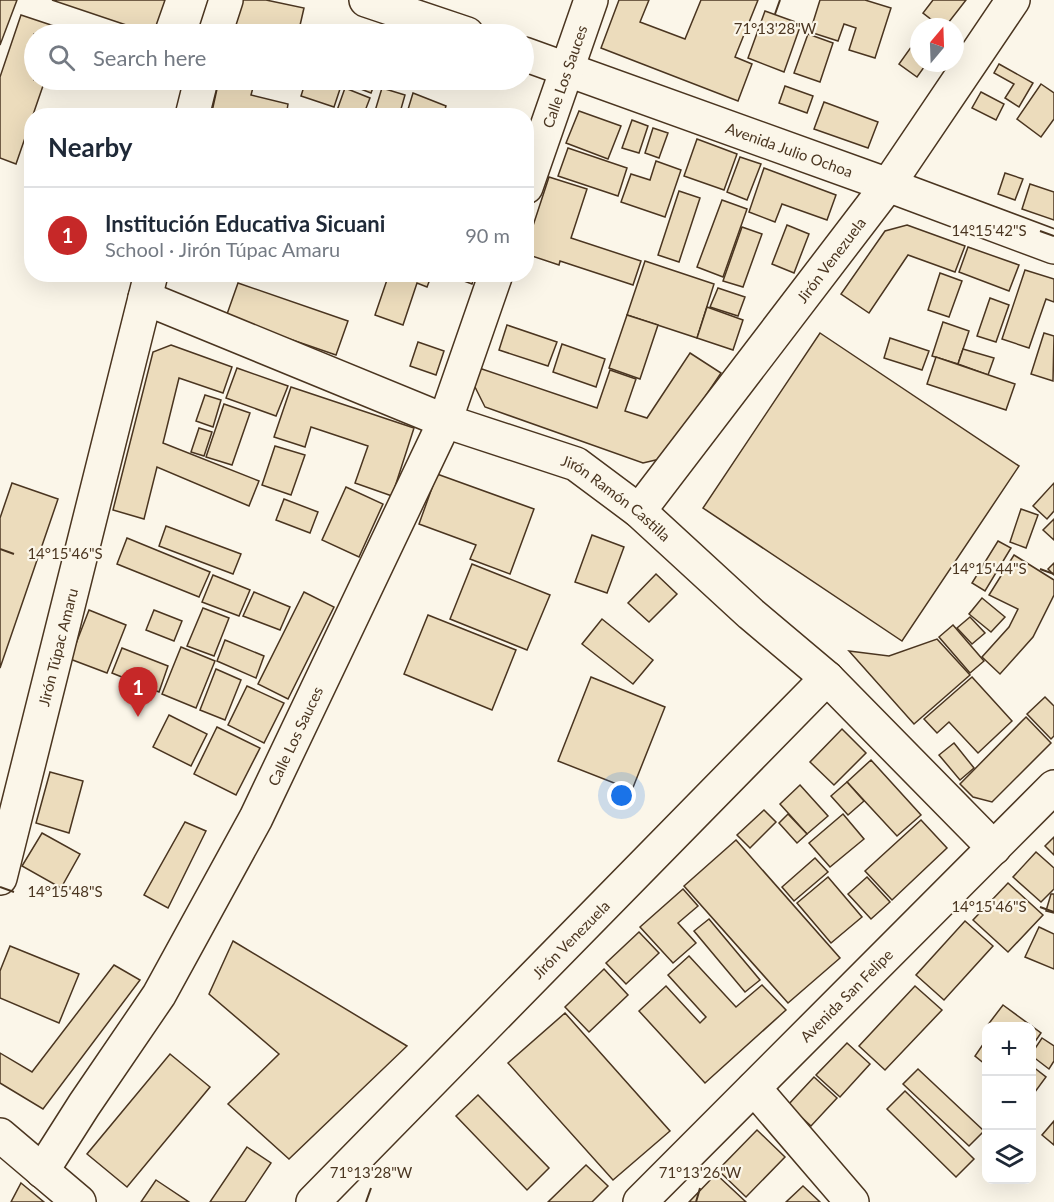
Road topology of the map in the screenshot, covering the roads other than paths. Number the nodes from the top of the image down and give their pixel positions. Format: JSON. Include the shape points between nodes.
{"nodes":[{"id":1,"x":226,"y":0,"type":"edge"},
{"id":2,"x":366,"y":0,"type":"edge"},
{"id":3,"x":591,"y":0,"type":"edge"},
{"id":4,"x":1013,"y":0,"type":"edge"},
{"id":5,"x":218,"y":24,"type":"edge"},
{"id":6,"x":437,"y":24,"type":"edge"},
{"id":7,"x":534,"y":57,"type":"edge"},
{"id":8,"x":568,"y":69,"type":"junction"},
{"id":9,"x":198,"y":90,"type":"edge"},
{"id":10,"x":194,"y":108,"type":"edge"},
{"id":11,"x":534,"y":165,"type":"edge"},
{"id":12,"x":888,"y":184,"type":"junction"},
{"id":13,"x":1054,"y":247,"type":"edge"},
{"id":14,"x":493,"y":282,"type":"edge"},
{"id":15,"x":148,"y":286,"type":"edge"},
{"id":16,"x":445,"y":421,"type":"junction"},
{"id":17,"x":639,"y":511,"type":"junction"},
{"id":18,"x":827,"y":678,"type":"junction"},
{"id":19,"x":1054,"y":787,"type":"edge"},
{"id":20,"x":994,"y":848,"type":"junction"},
{"id":21,"x":0,"y":878,"type":"edge"},
{"id":22,"x":754,"y":1088,"type":"junction"},
{"id":23,"x":0,"y":1135,"type":"edge"},
{"id":24,"x":42,"y":1170,"type":"junction"},
{"id":25,"x":80,"y":1202,"type":"edge"},
{"id":26,"x":313,"y":1202,"type":"edge"},
{"id":27,"x":640,"y":1202,"type":"edge"},
{"id":28,"x":852,"y":1202,"type":"edge"}],
"edges":[{"from":1,"to":5,"type":"street"},
{"from":2,"to":6,"type":"street"},
{"from":3,"to":8,"type":"street","name":"Calle Los Sauces"},
{"from":4,"to":12,"type":"street","name":"Jirón Venezuela"},
{"from":7,"to":8,"type":"street","name":"Avenida Julio Ochoa"},
{"from":8,"to":11,"type":"street","name":"Calle Los Sauces"},
{"from":8,"to":12,"type":"street","name":"Avenida Julio Ochoa"},
{"from":9,"to":10,"type":"street"},
{"from":12,"to":13,"type":"street","name":"Avenida Julio Ochoa"},
{"from":12,"to":17,"type":"street","name":"Jirón Venezuela"},
{"from":14,"to":16,"type":"street","name":"Calle Los Sauces"},
{"from":15,"to":16,"type":"street","name":"Jirón Ramón Castilla"},
{"from":15,"to":21,"type":"street","name":"Jirón Túpac Amaru"},
{"from":16,"to":17,"type":"street","name":"Jirón Ramón Castilla","via":[[576,464]]},
{"from":16,"to":24,"type":"street","name":"Calle Los Sauces","via":[[256,818],[159,995]]},
{"from":17,"to":18,"type":"street","name":"Jirón Ramón Castilla"},
{"from":18,"to":20,"type":"street","name":"Jirón Ramón Castilla"},
{"from":18,"to":26,"type":"street","name":"Jirón Venezuela"},
{"from":19,"to":20,"type":"street","name":"Avenida San Felipe"},
{"from":20,"to":22,"type":"street","name":"Avenida San Felipe"},
{"from":22,"to":27,"type":"street","name":"Avenida San Felipe"},
{"from":22,"to":28,"type":"street"},
{"from":23,"to":24,"type":"street"},
{"from":24,"to":25,"type":"street"}]}
